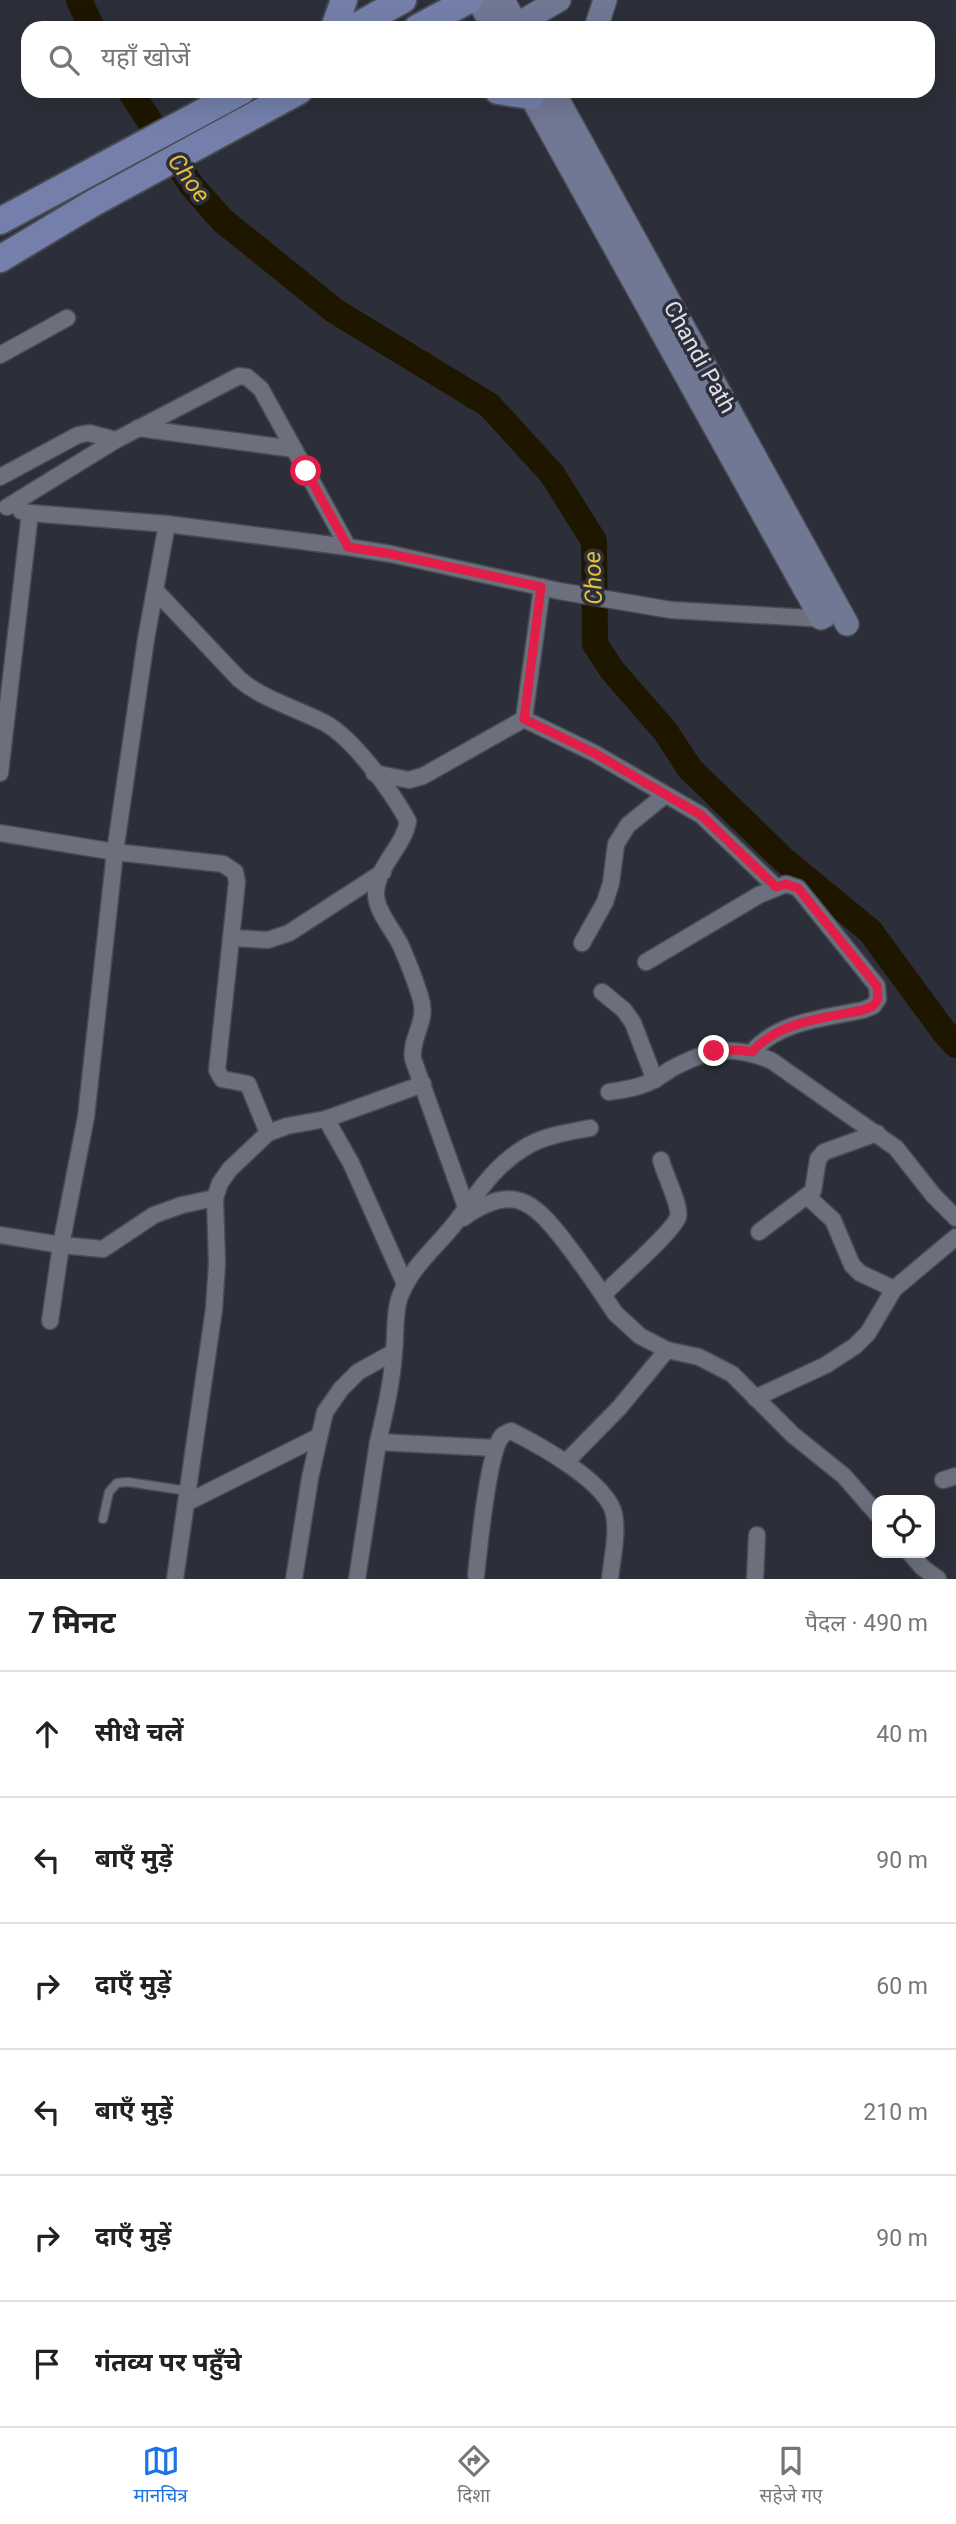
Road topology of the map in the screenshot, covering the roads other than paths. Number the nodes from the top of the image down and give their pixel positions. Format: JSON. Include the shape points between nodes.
{"nodes":[{"id":1,"x":344,"y":0,"type":"edge"},
{"id":2,"x":403,"y":0,"type":"edge"},
{"id":3,"x":469,"y":0,"type":"edge"},
{"id":4,"x":478,"y":0,"type":"edge"},
{"id":5,"x":503,"y":0,"type":"edge"},
{"id":6,"x":559,"y":0,"type":"edge"},
{"id":7,"x":605,"y":0,"type":"edge"},
{"id":8,"x":336,"y":21,"type":"edge"},
{"id":9,"x":366,"y":21,"type":"edge"},
{"id":10,"x":430,"y":21,"type":"edge"},
{"id":11,"x":502,"y":21,"type":"edge"},
{"id":12,"x":508,"y":21,"type":"edge"},
{"id":13,"x":520,"y":21,"type":"edge"},
{"id":14,"x":598,"y":21,"type":"edge"},
{"id":15,"x":230,"y":98,"type":"edge"},
{"id":16,"x":286,"y":98,"type":"edge"},
{"id":17,"x":540,"y":98,"type":"edge"},
{"id":18,"x":543,"y":98,"type":"edge"},
{"id":19,"x":574,"y":98,"type":"edge"},
{"id":20,"x":568,"y":118,"type":"junction"},
{"id":21,"x":0,"y":221,"type":"edge"},
{"id":22,"x":0,"y":259,"type":"edge"},
{"id":23,"x":67,"y":317,"type":"dead end"},
{"id":24,"x":0,"y":355,"type":"edge"},
{"id":25,"x":138,"y":428,"type":"junction"},
{"id":26,"x":116,"y":440,"type":"junction"},
{"id":27,"x":294,"y":449,"type":"junction"},
{"id":28,"x":0,"y":477,"type":"edge"},
{"id":29,"x":4,"y":509,"type":"edge"},
{"id":30,"x":30,"y":513,"type":"junction"},
{"id":31,"x":167,"y":524,"type":"junction"},
{"id":32,"x":348,"y":547,"type":"junction"},
{"id":33,"x":541,"y":587,"type":"junction"},
{"id":34,"x":155,"y":590,"type":"junction"},
{"id":35,"x":821,"y":618,"type":"junction"},
{"id":36,"x":847,"y":624,"type":"joint"},
{"id":37,"x":524,"y":719,"type":"junction"},
{"id":38,"x":0,"y":773,"type":"edge"},
{"id":39,"x":374,"y":773,"type":"junction"},
{"id":40,"x":665,"y":794,"type":"junction"},
{"id":41,"x":0,"y":833,"type":"edge"},
{"id":42,"x":115,"y":852,"type":"junction"},
{"id":43,"x":383,"y":872,"type":"junction"},
{"id":44,"x":776,"y":887,"type":"junction"},
{"id":45,"x":231,"y":938,"type":"junction"},
{"id":46,"x":582,"y":943,"type":"dead end"},
{"id":47,"x":646,"y":962,"type":"dead end"},
{"id":48,"x":602,"y":992,"type":"dead end"},
{"id":49,"x":752,"y":1052,"type":"junction"},
{"id":50,"x":655,"y":1080,"type":"junction"},
{"id":51,"x":423,"y":1084,"type":"junction"},
{"id":52,"x":609,"y":1092,"type":"dead end"},
{"id":53,"x":326,"y":1119,"type":"junction"},
{"id":54,"x":590,"y":1128,"type":"dead end"},
{"id":55,"x":268,"y":1133,"type":"junction"},
{"id":56,"x":877,"y":1133,"type":"junction"},
{"id":57,"x":661,"y":1160,"type":"dead end"},
{"id":58,"x":807,"y":1197,"type":"junction"},
{"id":59,"x":215,"y":1198,"type":"junction"},
{"id":60,"x":466,"y":1207,"type":"junction"},
{"id":61,"x":956,"y":1218,"type":"edge"},
{"id":62,"x":455,"y":1223,"type":"junction"},
{"id":63,"x":759,"y":1232,"type":"dead end"},
{"id":64,"x":0,"y":1235,"type":"edge"},
{"id":65,"x":956,"y":1237,"type":"edge"},
{"id":66,"x":61,"y":1245,"type":"junction"},
{"id":67,"x":405,"y":1284,"type":"junction"},
{"id":68,"x":894,"y":1289,"type":"junction"},
{"id":69,"x":603,"y":1295,"type":"junction"},
{"id":70,"x":50,"y":1321,"type":"dead end"},
{"id":71,"x":667,"y":1350,"type":"junction"},
{"id":72,"x":394,"y":1352,"type":"junction"},
{"id":73,"x":755,"y":1398,"type":"junction"},
{"id":74,"x":318,"y":1437,"type":"junction"},
{"id":75,"x":378,"y":1442,"type":"junction"},
{"id":76,"x":495,"y":1448,"type":"junction"},
{"id":77,"x":566,"y":1462,"type":"junction"},
{"id":78,"x":187,"y":1497,"type":"junction"},
{"id":79,"x":872,"y":1508,"type":"edge"},
{"id":80,"x":103,"y":1519,"type":"dead end"},
{"id":81,"x":757,"y":1535,"type":"dead end"},
{"id":82,"x":914,"y":1558,"type":"edge"},
{"id":83,"x":476,"y":1575,"type":"dead end"},
{"id":84,"x":175,"y":1579,"type":"edge"},
{"id":85,"x":294,"y":1579,"type":"edge"},
{"id":86,"x":357,"y":1579,"type":"edge"},
{"id":87,"x":610,"y":1579,"type":"edge"},
{"id":88,"x":755,"y":1579,"type":"edge"},
{"id":89,"x":938,"y":1579,"type":"edge"}],
"edges":[{"from":1,"to":8,"type":"main road"},
{"from":2,"to":9,"type":"main road"},
{"from":3,"to":10,"type":"main road"},
{"from":4,"to":11,"type":"main road"},
{"from":5,"to":12,"type":"main road"},
{"from":6,"to":13,"type":"main road"},
{"from":7,"to":14,"type":"main road"},
{"from":15,"to":21,"type":"main road"},
{"from":16,"to":22,"type":"main road"},
{"from":17,"to":35,"type":"main road","name":"Chandi Path"},
{"from":18,"to":20,"type":"main road","name":"Chandi Path"},
{"from":19,"to":20,"type":"main road"},
{"from":20,"to":36,"type":"main road","name":"Chandi Path"},
{"from":23,"to":24,"type":"street"},
{"from":25,"to":26,"type":"street"},
{"from":25,"to":27,"type":"street"},
{"from":25,"to":27,"type":"street","via":[[239,376],[247,377],[261,389]]},
{"from":26,"to":28,"type":"street","via":[[78,435]]},
{"from":26,"to":29,"type":"street"},
{"from":27,"to":32,"type":"street"},
{"from":29,"to":30,"type":"street"},
{"from":30,"to":31,"type":"street"},
{"from":30,"to":38,"type":"street"},
{"from":31,"to":32,"type":"street"},
{"from":31,"to":34,"type":"street"},
{"from":32,"to":33,"type":"street"},
{"from":33,"to":35,"type":"street","via":[[671,610]]},
{"from":33,"to":37,"type":"street"},
{"from":34,"to":39,"type":"street","via":[[239,679],[338,732]]},
{"from":34,"to":42,"type":"street"},
{"from":35,"to":36,"type":"street"},
{"from":37,"to":39,"type":"street","via":[[423,776],[409,780]]},
{"from":37,"to":40,"type":"street"},
{"from":39,"to":43,"type":"street","via":[[408,821],[407,833]]},
{"from":40,"to":44,"type":"street","via":[[701,815]]},
{"from":40,"to":46,"type":"street","via":[[628,825],[615,844],[605,902]]},
{"from":41,"to":42,"type":"street"},
{"from":42,"to":45,"type":"street","via":[[230,868],[237,882]]},
{"from":42,"to":66,"type":"street","via":[[86,1117]]},
{"from":43,"to":45,"type":"street","via":[[289,933],[268,940]]},
{"from":43,"to":51,"type":"street","via":[[376,900],[401,946],[423,1006],[412,1051]]},
{"from":44,"to":47,"type":"street"},
{"from":44,"to":49,"type":"street","via":[[786,884],[805,894],[877,986],[878,999],[863,1010],[772,1034]]},
{"from":45,"to":55,"type":"street","via":[[217,1070],[222,1079],[248,1084]]},
{"from":48,"to":50,"type":"street","via":[[633,1023]]},
{"from":49,"to":50,"type":"street","via":[[714,1051],[681,1063]]},
{"from":49,"to":56,"type":"street","via":[[772,1060]]},
{"from":50,"to":52,"type":"street"},
{"from":51,"to":53,"type":"street"},
{"from":51,"to":60,"type":"street"},
{"from":53,"to":55,"type":"street"},
{"from":53,"to":67,"type":"street","via":[[351,1163]]},
{"from":54,"to":60,"type":"street","via":[[526,1146],[503,1163]]},
{"from":55,"to":59,"type":"street","via":[[230,1169]]},
{"from":56,"to":58,"type":"street","via":[[824,1152]]},
{"from":56,"to":61,"type":"street","via":[[896,1148]]},
{"from":57,"to":69,"type":"street","via":[[678,1207],[677,1218]]},
{"from":58,"to":63,"type":"street"},
{"from":58,"to":68,"type":"street","via":[[833,1220],[852,1265]]},
{"from":59,"to":66,"type":"street","via":[[154,1215],[103,1249]]},
{"from":59,"to":78,"type":"street","via":[[216,1289]]},
{"from":60,"to":62,"type":"street"},
{"from":62,"to":67,"type":"street"},
{"from":62,"to":69,"type":"street","via":[[489,1202],[513,1199],[531,1205],[560,1235]]},
{"from":64,"to":66,"type":"street"},
{"from":65,"to":68,"type":"street"},
{"from":66,"to":70,"type":"street"},
{"from":67,"to":72,"type":"street","via":[[398,1304]]},
{"from":68,"to":73,"type":"street","via":[[855,1346],[827,1365]]},
{"from":69,"to":71,"type":"street","via":[[640,1336]]},
{"from":71,"to":73,"type":"street","via":[[715,1364]]},
{"from":71,"to":77,"type":"street"},
{"from":72,"to":74,"type":"street","via":[[341,1389],[325,1412]]},
{"from":72,"to":75,"type":"street"},
{"from":73,"to":79,"type":"street","via":[[844,1476]]},
{"from":74,"to":78,"type":"street"},
{"from":74,"to":85,"type":"street"},
{"from":75,"to":76,"type":"street"},
{"from":75,"to":86,"type":"street"},
{"from":76,"to":77,"type":"street","via":[[502,1434],[511,1431]]},
{"from":76,"to":83,"type":"street"},
{"from":77,"to":87,"type":"street","via":[[601,1493],[614,1515]]},
{"from":78,"to":80,"type":"lane","via":[[117,1483],[109,1492]]},
{"from":78,"to":84,"type":"street"},
{"from":81,"to":88,"type":"street"},
{"from":82,"to":89,"type":"street"}]}
